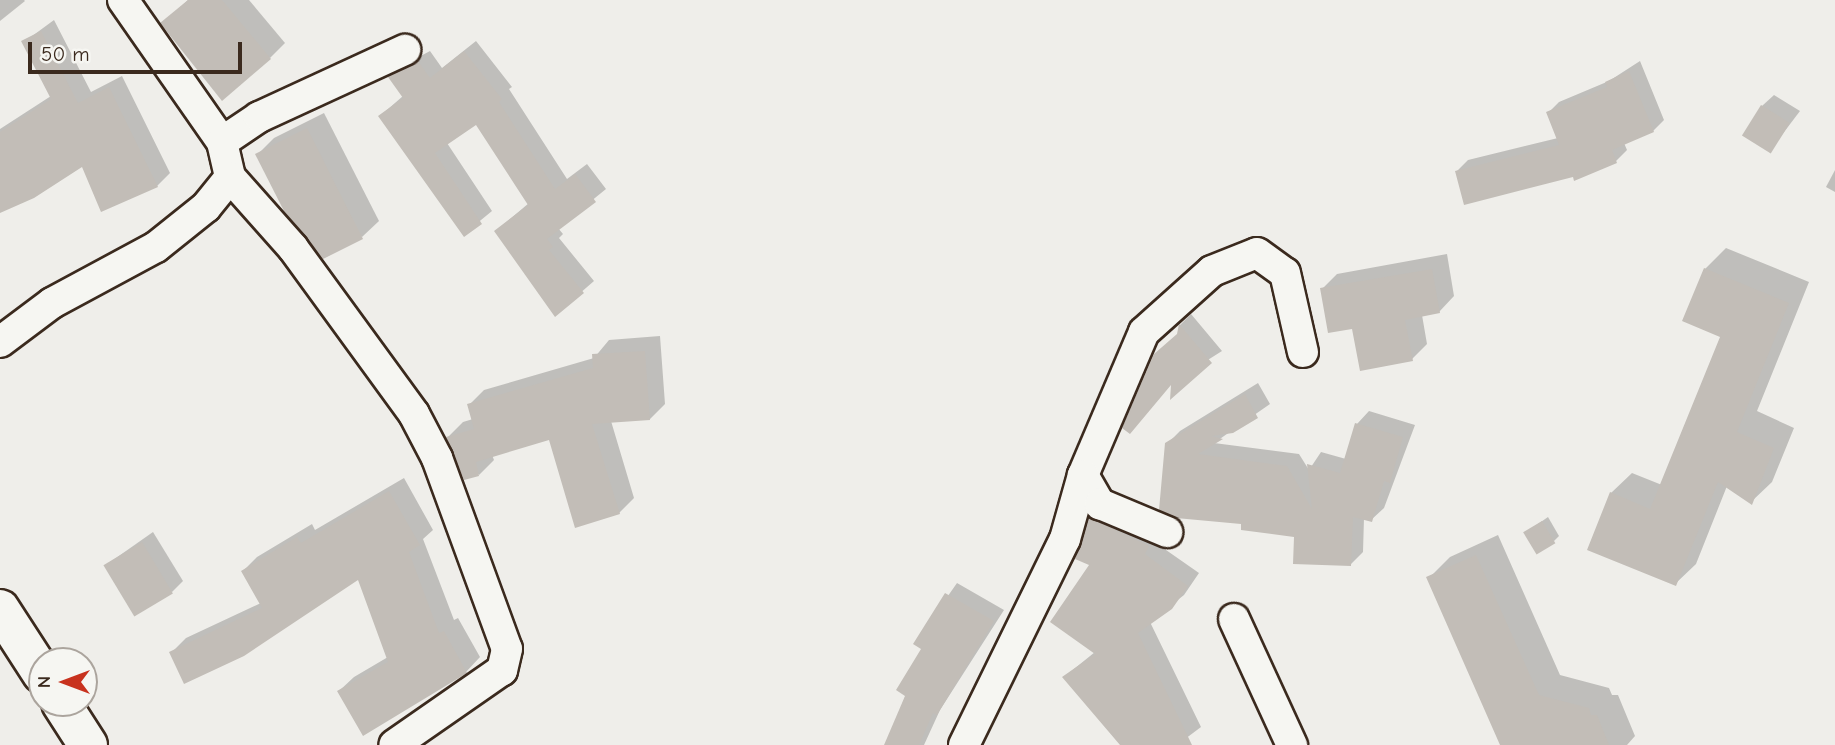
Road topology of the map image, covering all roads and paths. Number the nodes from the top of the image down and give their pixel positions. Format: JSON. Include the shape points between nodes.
{"nodes":[{"id":1,"x":122,"y":0,"type":"edge"},
{"id":2,"x":405,"y":50,"type":"dead end"},
{"id":3,"x":222,"y":142,"type":"junction"},
{"id":4,"x":230,"y":177,"type":"junction"},
{"id":5,"x":0,"y":342,"type":"edge"},
{"id":6,"x":1303,"y":352,"type":"dead end"},
{"id":7,"x":1083,"y":475,"type":"junction"},
{"id":8,"x":1167,"y":533,"type":"dead end"},
{"id":9,"x":0,"y":609,"type":"edge"},
{"id":10,"x":1234,"y":619,"type":"dead end"},
{"id":11,"x":28,"y":652,"type":"edge"},
{"id":12,"x":70,"y":717,"type":"edge"},
{"id":13,"x":88,"y":745,"type":"edge"},
{"id":14,"x":394,"y":745,"type":"edge"},
{"id":15,"x":964,"y":745,"type":"edge"},
{"id":16,"x":1292,"y":745,"type":"edge"}],
"edges":[{"from":1,"to":3,"type":"street"},
{"from":2,"to":3,"type":"street","via":[[259,117]]},
{"from":3,"to":4,"type":"street"},
{"from":4,"to":5,"type":"street","via":[[206,208],[156,247],[52,303]]},
{"from":4,"to":14,"type":"street","via":[[293,248],[414,414],[437,458],[507,649],[502,670]]},
{"from":6,"to":7,"type":"street","via":[[1285,273],[1257,253],[1212,271],[1144,332]]},
{"from":7,"to":8,"type":"street","via":[[1100,504]]},
{"from":7,"to":15,"type":"street","via":[[1065,539]]},
{"from":9,"to":11,"type":"street"},
{"from":10,"to":16,"type":"street"},
{"from":12,"to":13,"type":"street"}]}
